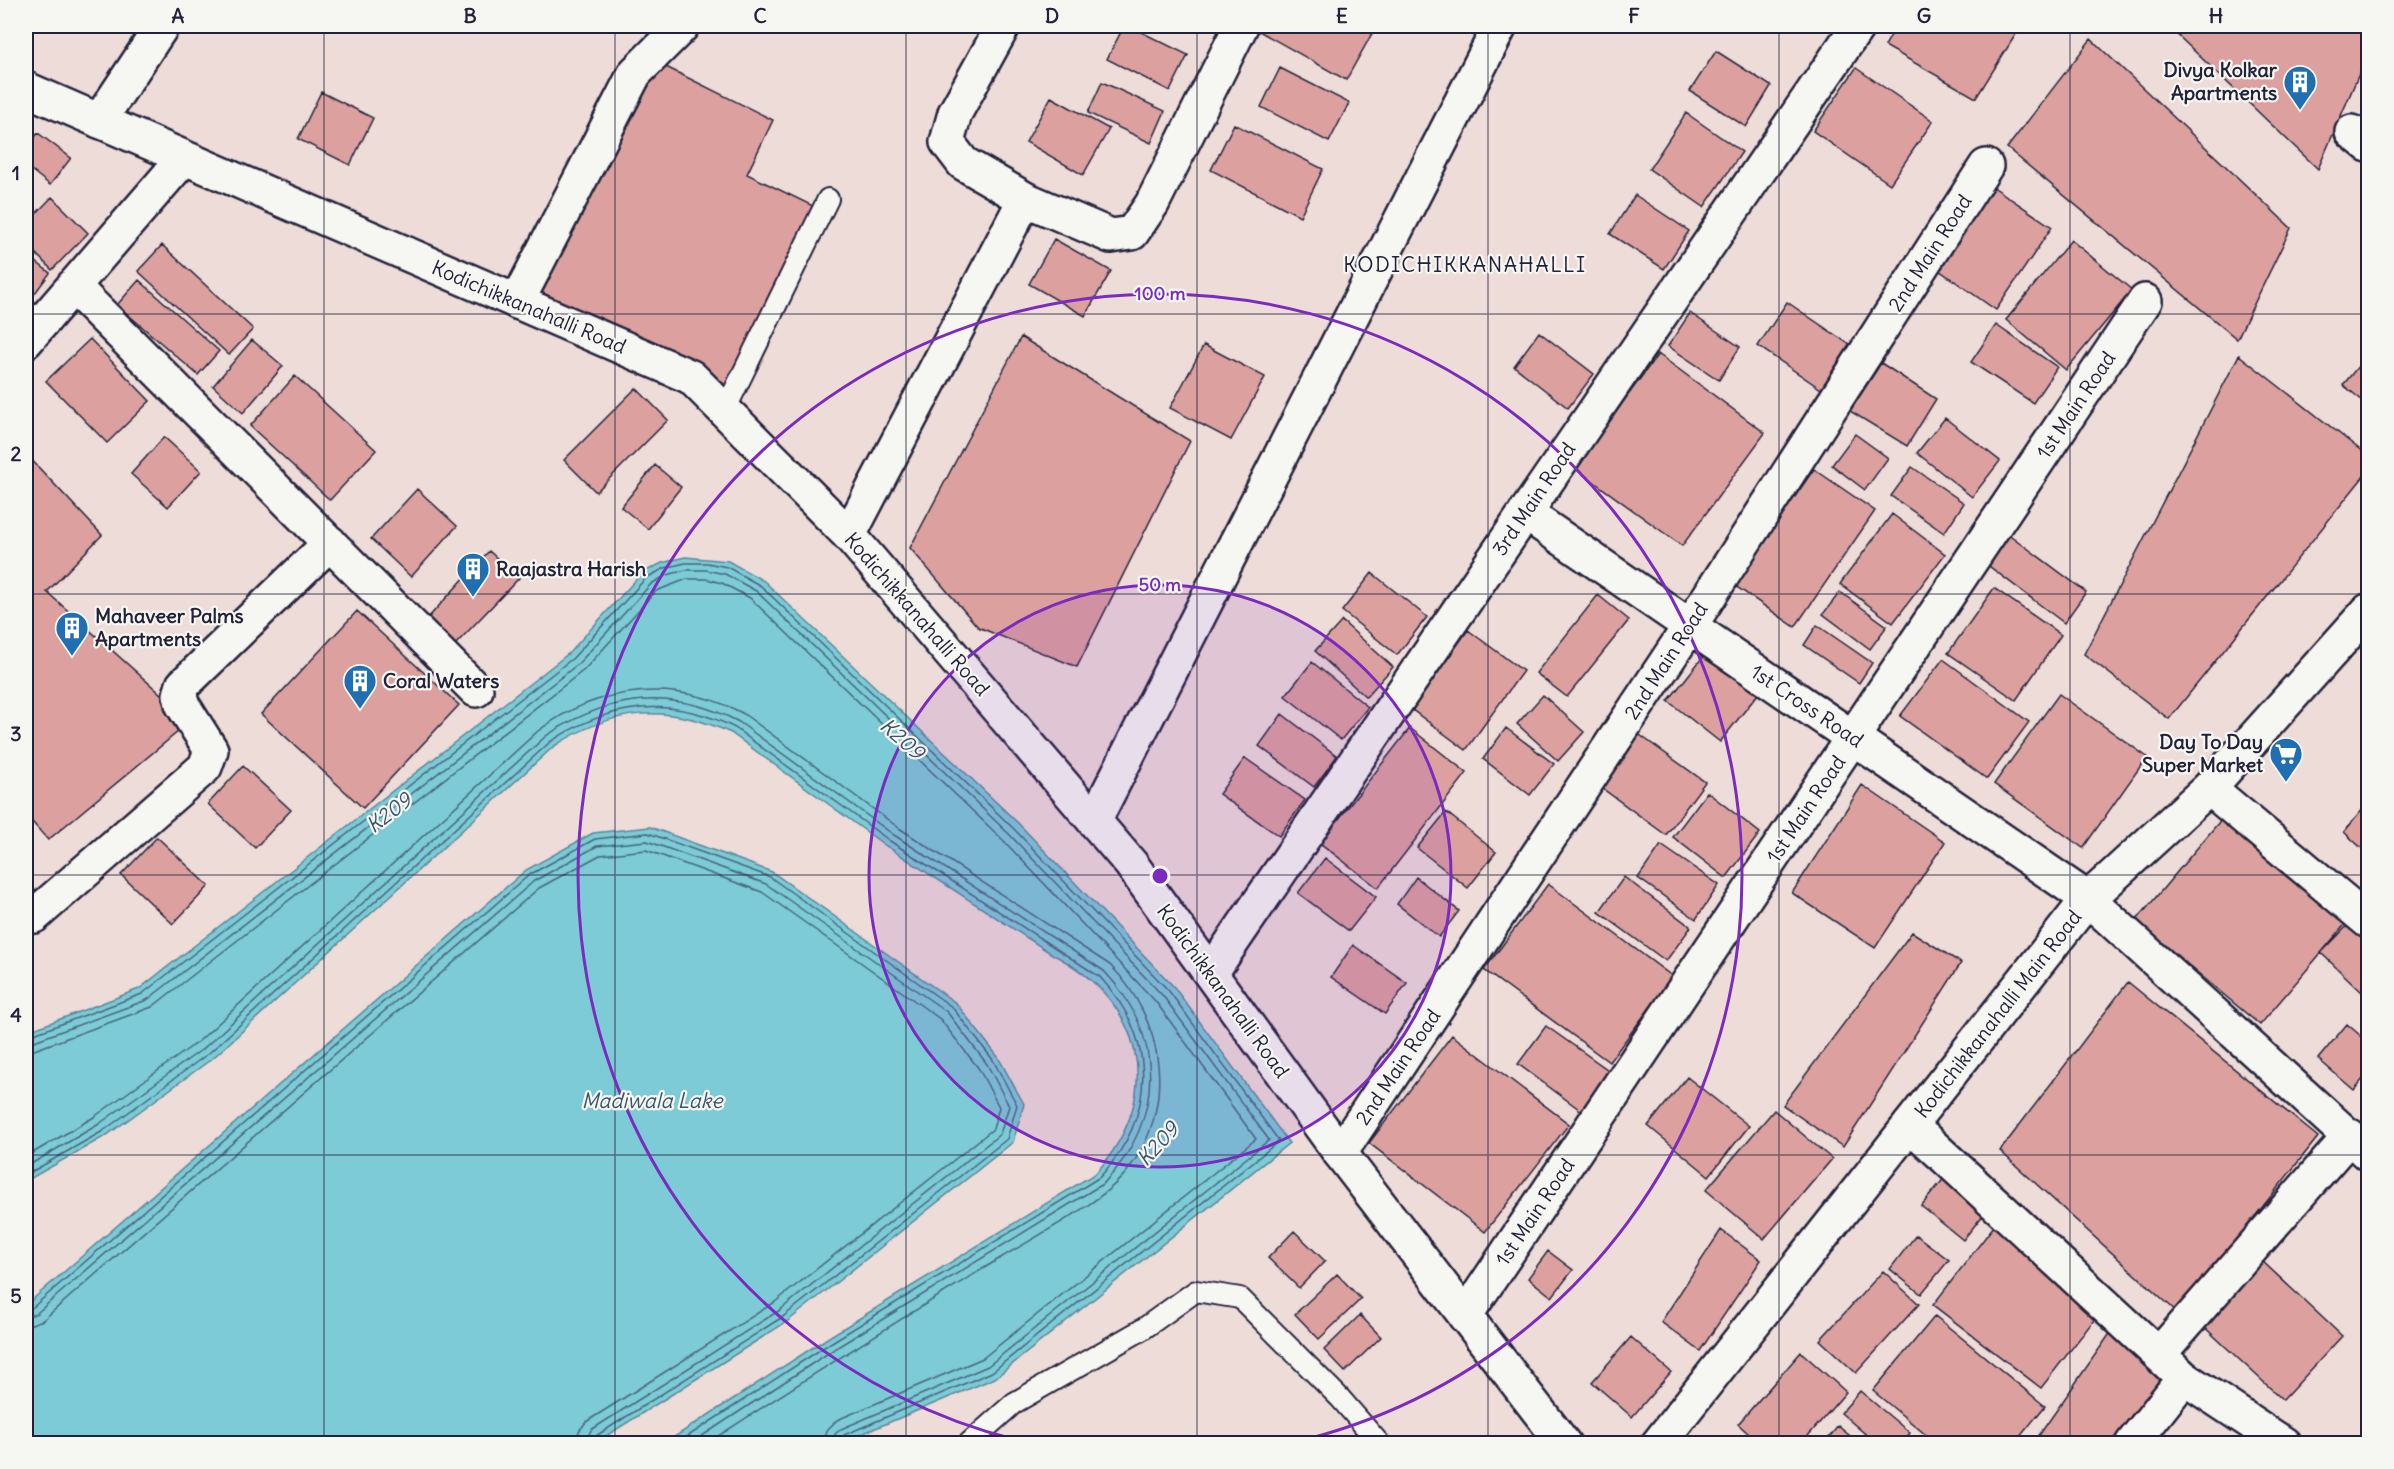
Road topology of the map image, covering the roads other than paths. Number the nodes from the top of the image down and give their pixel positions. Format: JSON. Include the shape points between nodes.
{"nodes":[{"id":1,"x":162,"y":26,"type":"edge"},
{"id":2,"x":682,"y":26,"type":"edge"},
{"id":3,"x":1003,"y":26,"type":"edge"},
{"id":4,"x":1241,"y":26,"type":"edge"},
{"id":5,"x":1500,"y":26,"type":"edge"},
{"id":6,"x":1858,"y":26,"type":"edge"},
{"id":7,"x":26,"y":89,"type":"edge"},
{"id":8,"x":99,"y":121,"type":"junction"},
{"id":9,"x":184,"y":158,"type":"junction"},
{"id":10,"x":1986,"y":166,"type":"dead end"},
{"id":11,"x":828,"y":198,"type":"dead end"},
{"id":12,"x":1025,"y":199,"type":"junction"},
{"id":13,"x":73,"y":286,"type":"junction"},
{"id":14,"x":2145,"y":301,"type":"dead end"},
{"id":15,"x":517,"y":302,"type":"junction"},
{"id":16,"x":26,"y":341,"type":"edge"},
{"id":17,"x":725,"y":410,"type":"junction"},
{"id":18,"x":1525,"y":513,"type":"junction"},
{"id":19,"x":849,"y":535,"type":"junction"},
{"id":20,"x":330,"y":543,"type":"junction"},
{"id":21,"x":2368,"y":612,"type":"edge"},
{"id":22,"x":1690,"y":626,"type":"junction"},
{"id":23,"x":476,"y":690,"type":"dead end"},
{"id":24,"x":1853,"y":738,"type":"junction"},
{"id":25,"x":2209,"y":788,"type":"junction"},
{"id":26,"x":1094,"y":821,"type":"junction"},
{"id":27,"x":2088,"y":899,"type":"junction"},
{"id":28,"x":34,"y":916,"type":"dead end"},
{"id":29,"x":2368,"y":921,"type":"edge"},
{"id":30,"x":1211,"y":973,"type":"junction"},
{"id":31,"x":1910,"y":1125,"type":"junction"},
{"id":32,"x":2359,"y":1145,"type":"edge"},
{"id":33,"x":1340,"y":1153,"type":"junction"},
{"id":34,"x":1465,"y":1316,"type":"junction"},
{"id":35,"x":2160,"y":1353,"type":"junction"},
{"id":36,"x":2184,"y":1378,"type":"junction"},
{"id":37,"x":968,"y":1443,"type":"edge"},
{"id":38,"x":1380,"y":1443,"type":"edge"},
{"id":39,"x":1564,"y":1443,"type":"edge"},
{"id":40,"x":1658,"y":1443,"type":"edge"},
{"id":41,"x":2132,"y":1443,"type":"edge"},
{"id":42,"x":2284,"y":1443,"type":"edge"}],
"edges":[{"from":1,"to":8,"type":"street"},
{"from":2,"to":15,"type":"street","via":[[635,73]]},
{"from":3,"to":12,"type":"street","via":[[955,113],[947,142],[963,163]]},
{"from":4,"to":12,"type":"street","via":[[1152,204],[1132,233],[1111,236]]},
{"from":5,"to":26,"type":"street"},
{"from":6,"to":18,"type":"street","name":"3rd Main Road"},
{"from":7,"to":8,"type":"street","name":"Kodichikkanahalli Road"},
{"from":8,"to":9,"type":"street","name":"Kodichikkanahalli Road"},
{"from":9,"to":13,"type":"street"},
{"from":9,"to":15,"type":"street","name":"Kodichikkanahalli Road"},
{"from":10,"to":22,"type":"street","name":"2nd Main Road"},
{"from":11,"to":17,"type":"lane"},
{"from":12,"to":19,"type":"street"},
{"from":13,"to":16,"type":"street"},
{"from":13,"to":20,"type":"street"},
{"from":14,"to":24,"type":"street","name":"1st Main Road"},
{"from":15,"to":17,"type":"street","name":"Kodichikkanahalli Road","via":[[690,377]]},
{"from":17,"to":19,"type":"street","name":"Kodichikkanahalli Road"},
{"from":18,"to":22,"type":"street","name":"1st Cross Road"},
{"from":18,"to":30,"type":"street","name":"3rd Main Road"},
{"from":19,"to":26,"type":"street","name":"Kodichikkanahalli Road"},
{"from":20,"to":23,"type":"street"},
{"from":20,"to":28,"type":"street","via":[[183,685],[182,704],[211,750],[205,767]]},
{"from":21,"to":25,"type":"street","name":"Kodichikkanahalli Main Road"},
{"from":22,"to":24,"type":"street","name":"1st Cross Road"},
{"from":22,"to":33,"type":"street","name":"2nd Main Road"},
{"from":24,"to":27,"type":"street","name":"1st Cross Road"},
{"from":24,"to":34,"type":"street","name":"1st Main Road"},
{"from":25,"to":27,"type":"street","name":"Kodichikkanahalli Main Road"},
{"from":25,"to":29,"type":"street"},
{"from":26,"to":30,"type":"street","name":"Kodichikkanahalli Road","via":[[1131,864]]},
{"from":27,"to":31,"type":"street","name":"Kodichikkanahalli Main Road"},
{"from":27,"to":32,"type":"street","name":"1st Cross Road"},
{"from":30,"to":33,"type":"street","name":"Kodichikkanahalli Road"},
{"from":31,"to":35,"type":"street"},
{"from":31,"to":40,"type":"street","name":"Kodichikkanahalli Main Road"},
{"from":32,"to":35,"type":"street"},
{"from":33,"to":34,"type":"street","name":"Kodichikkanahalli Road"},
{"from":34,"to":39,"type":"street","name":"Kodichikkanahalli Road"},
{"from":35,"to":36,"type":"street"},
{"from":36,"to":41,"type":"street"},
{"from":36,"to":42,"type":"street"},
{"from":37,"to":38,"type":"lane","via":[[1014,1403],[1143,1329],[1196,1291],[1239,1298],[1341,1398]]}]}
